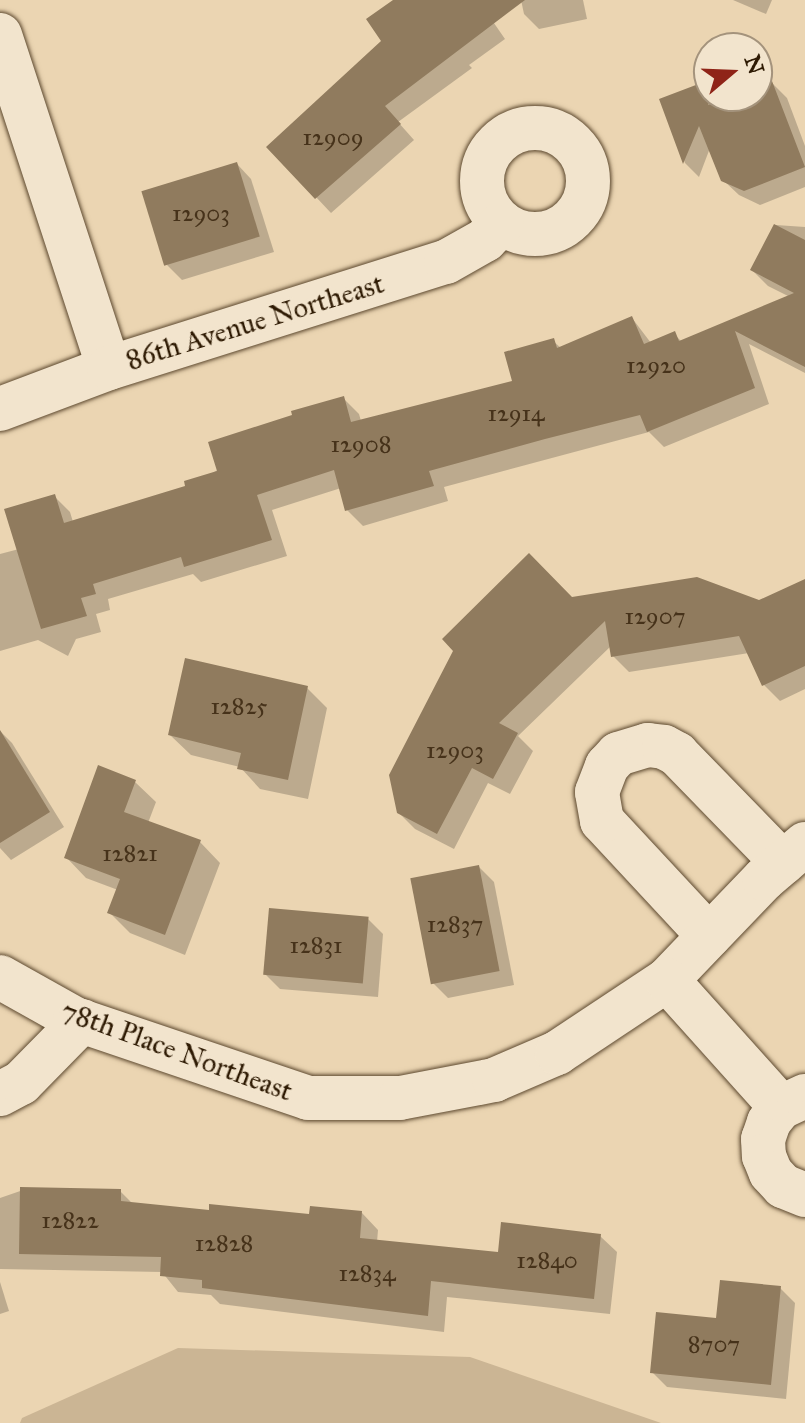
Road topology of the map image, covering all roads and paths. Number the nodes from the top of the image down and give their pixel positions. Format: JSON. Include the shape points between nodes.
{"nodes":[{"id":1,"x":0,"y":35,"type":"edge"},
{"id":2,"x":502,"y":223,"type":"dead end"},
{"id":3,"x":109,"y":368,"type":"junction"},
{"id":4,"x":0,"y":409,"type":"edge"},
{"id":5,"x":794,"y":854,"type":"edge"},
{"id":6,"x":709,"y":936,"type":"junction"},
{"id":7,"x":0,"y":977,"type":"edge"},
{"id":8,"x":667,"y":980,"type":"junction"},
{"id":9,"x":82,"y":1021,"type":"junction"},
{"id":10,"x":0,"y":1094,"type":"edge"},
{"id":11,"x":793,"y":1101,"type":"edge"},
{"id":12,"x":805,"y":1195,"type":"edge"}],
"edges":[{"from":1,"to":3,"type":"street"},
{"from":2,"to":3,"type":"street","name":"86th Avenue Northeast","via":[[485,240],[446,262]]},
{"from":3,"to":4,"type":"street","name":"86th Avenue Northeast"},
{"from":5,"to":6,"type":"street","name":"78th Place Northeast"},
{"from":5,"to":6,"type":"street","via":[[677,754],[648,745],[618,754],[600,778],[602,821]]},
{"from":6,"to":8,"type":"street","name":"78th Place Northeast"},
{"from":7,"to":9,"type":"street","name":"78th Place Northeast"},
{"from":8,"to":9,"type":"street","name":"78th Place Northeast","via":[[557,1053],[494,1080],[400,1098],[308,1098]]},
{"from":8,"to":11,"type":"street"},
{"from":9,"to":10,"type":"street","via":[[21,1083]]},
{"from":11,"to":12,"type":"street","via":[[766,1130],[764,1156],[783,1186]]}]}
